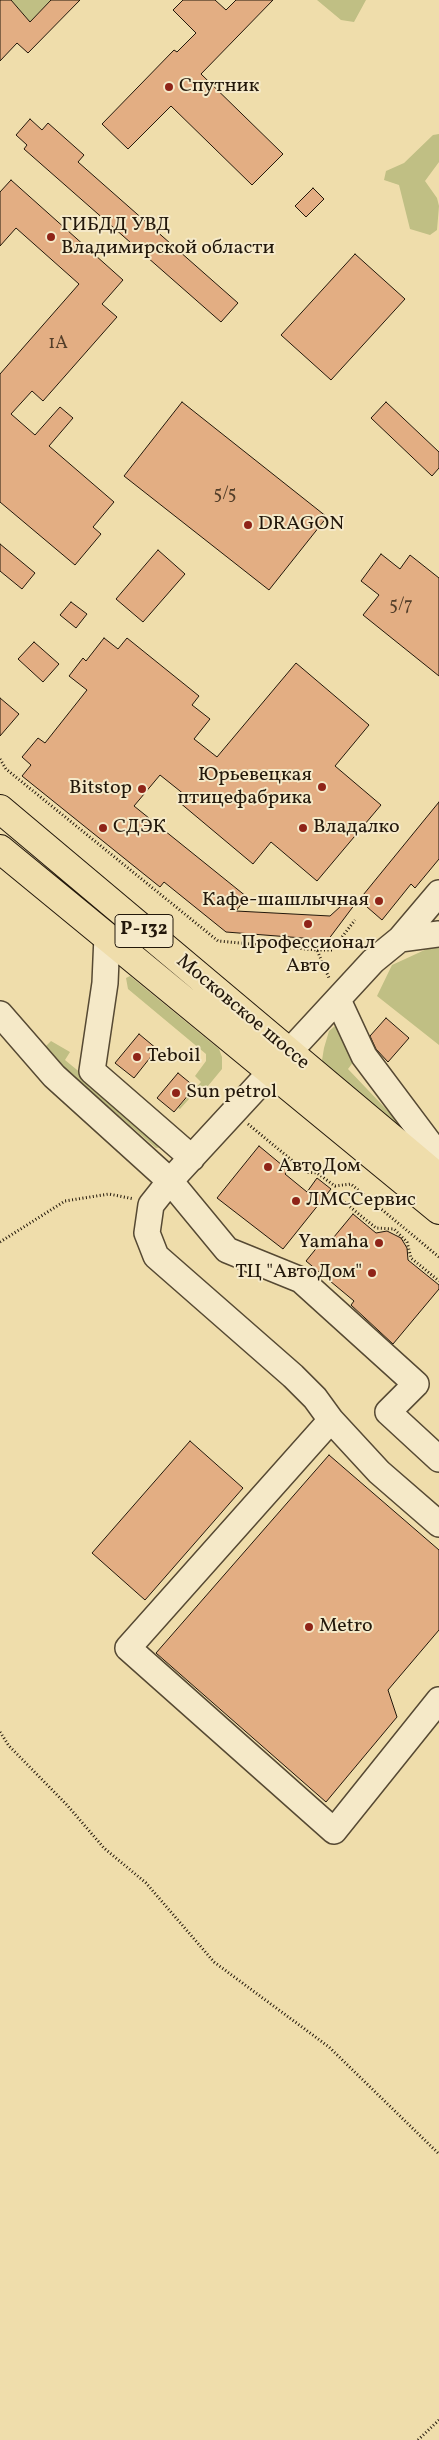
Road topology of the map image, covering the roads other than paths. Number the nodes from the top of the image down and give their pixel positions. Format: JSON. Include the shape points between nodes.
{"nodes":[{"id":1,"x":0,"y":809,"type":"edge"},
{"id":2,"x":0,"y":849,"type":"edge"},
{"id":3,"x":439,"y":893,"type":"edge"},
{"id":4,"x":439,"y":934,"type":"edge"},
{"id":5,"x":107,"y":936,"type":"junction"},
{"id":6,"x":400,"y":939,"type":"junction"},
{"id":7,"x":338,"y":1000,"type":"junction"},
{"id":8,"x":0,"y":1014,"type":"edge"},
{"id":9,"x":289,"y":1053,"type":"junction"},
{"id":10,"x":271,"y":1073,"type":"junction"},
{"id":11,"x":439,"y":1156,"type":"edge"},
{"id":12,"x":192,"y":1158,"type":"junction"},
{"id":13,"x":439,"y":1178,"type":"edge"},
{"id":14,"x":170,"y":1181,"type":"junction"},
{"id":15,"x":439,"y":1210,"type":"edge"},
{"id":16,"x":331,"y":1420,"type":"junction"},
{"id":17,"x":439,"y":1459,"type":"edge"},
{"id":18,"x":439,"y":1524,"type":"edge"},
{"id":19,"x":439,"y":1700,"type":"edge"}],
"edges":[{"from":1,"to":9,"type":"highway","name":"Московское шоссе","number":"Р-132"},
{"from":2,"to":5,"type":"highway","name":"Московское шоссе","number":"Р-132"},
{"from":3,"to":6,"type":"street"},
{"from":4,"to":6,"type":"street"},
{"from":5,"to":10,"type":"highway","name":"Московское шоссе","number":"Р-132"},
{"from":5,"to":12,"type":"street","via":[[105,982],[92,1071]]},
{"from":6,"to":7,"type":"street","via":[[373,961]]},
{"from":7,"to":9,"type":"street"},
{"from":7,"to":11,"type":"street","via":[[364,1056]]},
{"from":8,"to":14,"type":"street","via":[[54,1076]]},
{"from":9,"to":10,"type":"street"},
{"from":9,"to":13,"type":"highway","name":"Московское шоссе","number":"Р-132"},
{"from":10,"to":12,"type":"street"},
{"from":10,"to":15,"type":"highway","name":"Московское шоссе","number":"Р-132"},
{"from":12,"to":14,"type":"street"},
{"from":14,"to":16,"type":"street","via":[[151,1205],[147,1233],[156,1256],[293,1376]]},
{"from":14,"to":17,"type":"street","via":[[228,1250],[301,1280],[416,1384],[388,1412]]},
{"from":16,"to":18,"type":"street","via":[[379,1472]]},
{"from":16,"to":19,"type":"street","via":[[128,1648],[334,1831]]}]}
